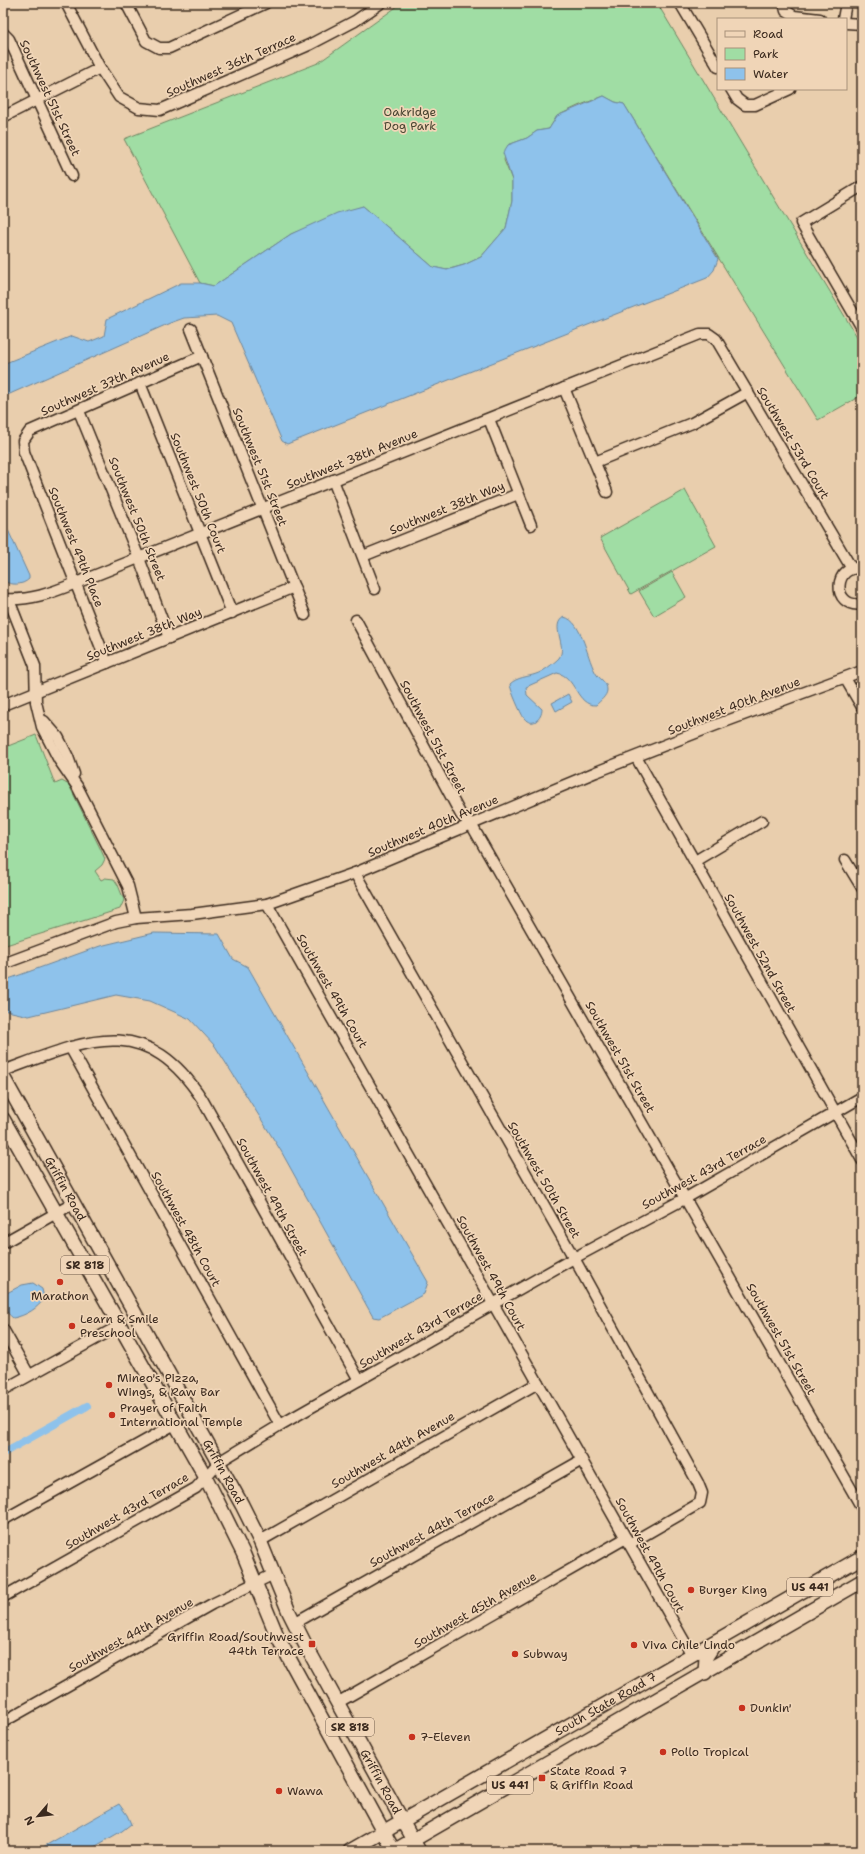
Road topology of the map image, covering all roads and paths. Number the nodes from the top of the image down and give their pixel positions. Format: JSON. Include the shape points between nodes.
{"nodes":[{"id":1,"x":66,"y":3,"type":"edge"},
{"id":2,"x":126,"y":3,"type":"edge"},
{"id":3,"x":266,"y":3,"type":"edge"},
{"id":4,"x":381,"y":3,"type":"edge"},
{"id":5,"x":680,"y":3,"type":"edge"},
{"id":6,"x":784,"y":3,"type":"edge"},
{"id":7,"x":846,"y":3,"type":"edge"},
{"id":8,"x":811,"y":18,"type":"edge"},
{"id":9,"x":842,"y":18,"type":"edge"},
{"id":10,"x":847,"y":23,"type":"edge"},
{"id":11,"x":862,"y":24,"type":"edge"},
{"id":12,"x":3,"y":34,"type":"edge"},
{"id":13,"x":717,"y":65,"type":"edge"},
{"id":14,"x":100,"y":68,"type":"junction"},
{"id":15,"x":732,"y":90,"type":"edge"},
{"id":16,"x":788,"y":90,"type":"edge"},
{"id":17,"x":37,"y":100,"type":"junction"},
{"id":18,"x":3,"y":117,"type":"edge"},
{"id":19,"x":72,"y":176,"type":"dead end"},
{"id":20,"x":862,"y":186,"type":"edge"},
{"id":21,"x":862,"y":328,"type":"edge"},
{"id":22,"x":191,"y":329,"type":"dead end"},
{"id":23,"x":709,"y":334,"type":"joint"},
{"id":24,"x":202,"y":356,"type":"junction"},
{"id":25,"x":140,"y":383,"type":"junction"},
{"id":26,"x":564,"y":388,"type":"junction"},
{"id":27,"x":748,"y":392,"type":"junction"},
{"id":28,"x":80,"y":411,"type":"junction"},
{"id":29,"x":489,"y":419,"type":"junction"},
{"id":30,"x":23,"y":441,"type":"joint"},
{"id":31,"x":595,"y":462,"type":"junction"},
{"id":32,"x":334,"y":480,"type":"junction"},
{"id":33,"x":607,"y":492,"type":"dead end"},
{"id":34,"x":518,"y":494,"type":"junction"},
{"id":35,"x":263,"y":508,"type":"junction"},
{"id":36,"x":530,"y":525,"type":"dead end"},
{"id":37,"x":201,"y":533,"type":"junction"},
{"id":38,"x":363,"y":556,"type":"junction"},
{"id":39,"x":139,"y":558,"type":"junction"},
{"id":40,"x":857,"y":569,"type":"edge"},
{"id":41,"x":76,"y":583,"type":"junction"},
{"id":42,"x":294,"y":587,"type":"junction"},
{"id":43,"x":375,"y":589,"type":"dead end"},
{"id":44,"x":6,"y":599,"type":"edge"},
{"id":45,"x":862,"y":604,"type":"edge"},
{"id":46,"x":232,"y":613,"type":"junction"},
{"id":47,"x":305,"y":615,"type":"dead end"},
{"id":48,"x":356,"y":620,"type":"dead end"},
{"id":49,"x":169,"y":638,"type":"junction"},
{"id":50,"x":107,"y":663,"type":"junction"},
{"id":51,"x":862,"y":671,"type":"edge"},
{"id":52,"x":844,"y":678,"type":"junction"},
{"id":53,"x":35,"y":692,"type":"junction"},
{"id":54,"x":3,"y":705,"type":"edge"},
{"id":55,"x":862,"y":707,"type":"edge"},
{"id":56,"x":636,"y":758,"type":"junction"},
{"id":57,"x":762,"y":821,"type":"dead end"},
{"id":58,"x":471,"y":824,"type":"junction"},
{"id":59,"x":845,"y":860,"type":"dead end"},
{"id":60,"x":695,"y":861,"type":"junction"},
{"id":61,"x":355,"y":873,"type":"junction"},
{"id":62,"x":862,"y":888,"type":"edge"},
{"id":63,"x":267,"y":904,"type":"junction"},
{"id":64,"x":136,"y":918,"type":"junction"},
{"id":65,"x":3,"y":964,"type":"edge"},
{"id":66,"x":70,"y":1047,"type":"junction"},
{"id":67,"x":3,"y":1071,"type":"edge"},
{"id":68,"x":3,"y":1077,"type":"edge"},
{"id":69,"x":862,"y":1097,"type":"edge"},
{"id":70,"x":835,"y":1112,"type":"junction"},
{"id":71,"x":3,"y":1119,"type":"edge"},
{"id":72,"x":862,"y":1160,"type":"edge"},
{"id":73,"x":686,"y":1198,"type":"junction"},
{"id":74,"x":74,"y":1203,"type":"junction"},
{"id":75,"x":56,"y":1213,"type":"junction"},
{"id":76,"x":3,"y":1244,"type":"edge"},
{"id":77,"x":574,"y":1258,"type":"junction"},
{"id":78,"x":494,"y":1303,"type":"junction"},
{"id":79,"x":119,"y":1326,"type":"junction"},
{"id":80,"x":3,"y":1329,"type":"edge"},
{"id":81,"x":29,"y":1375,"type":"junction"},
{"id":82,"x":359,"y":1380,"type":"junction"},
{"id":83,"x":538,"y":1382,"type":"junction"},
{"id":84,"x":3,"y":1390,"type":"edge"},
{"id":85,"x":175,"y":1424,"type":"junction"},
{"id":86,"x":280,"y":1425,"type":"junction"},
{"id":87,"x":582,"y":1460,"type":"junction"},
{"id":88,"x":219,"y":1462,"type":"junction"},
{"id":89,"x":205,"y":1476,"type":"junction"},
{"id":90,"x":700,"y":1503,"type":"joint"},
{"id":91,"x":862,"y":1508,"type":"edge"},
{"id":92,"x":3,"y":1520,"type":"edge"},
{"id":93,"x":260,"y":1541,"type":"junction"},
{"id":94,"x":627,"y":1541,"type":"junction"},
{"id":95,"x":862,"y":1557,"type":"edge"},
{"id":96,"x":274,"y":1574,"type":"junction"},
{"id":97,"x":862,"y":1581,"type":"edge"},
{"id":98,"x":255,"y":1583,"type":"junction"},
{"id":99,"x":3,"y":1597,"type":"edge"},
{"id":100,"x":294,"y":1623,"type":"junction"},
{"id":101,"x":716,"y":1641,"type":"junction"},
{"id":102,"x":692,"y":1655,"type":"junction"},
{"id":103,"x":705,"y":1673,"type":"junction"},
{"id":104,"x":678,"y":1688,"type":"junction"},
{"id":105,"x":337,"y":1703,"type":"junction"},
{"id":106,"x":3,"y":1722,"type":"edge"},
{"id":107,"x":402,"y":1821,"type":"junction"},
{"id":108,"x":384,"y":1832,"type":"junction"},
{"id":109,"x":416,"y":1846,"type":"edge"},
{"id":110,"x":350,"y":1851,"type":"edge"},
{"id":111,"x":394,"y":1851,"type":"edge"}],
"edges":[{"from":1,"to":14,"type":"street","name":"Southwest 36th Terrace"},
{"from":2,"to":3,"type":"street","via":[[146,41],[159,48],[169,48]]},
{"from":4,"to":14,"type":"street","name":"Southwest 36th Terrace","via":[[356,21],[309,46],[160,110],[139,108],[119,97]]},
{"from":5,"to":13,"type":"street"},
{"from":6,"to":8,"type":"street","via":[[786,11],[794,16]]},
{"from":7,"to":9,"type":"street"},
{"from":10,"to":11,"type":"street"},
{"from":12,"to":17,"type":"street","name":"Southwest 51st Street","via":[[9,39]]},
{"from":14,"to":17,"type":"street"},
{"from":15,"to":16,"type":"street","via":[[745,105],[755,105]]},
{"from":17,"to":18,"type":"street"},
{"from":17,"to":19,"type":"street","name":"Southwest 51st Street"},
{"from":20,"to":21,"type":"street","via":[[801,223]]},
{"from":22,"to":24,"type":"street","name":"Southwest 51st Street"},
{"from":23,"to":26,"type":"street","name":"Southwest 38th Avenue","via":[[700,334]]},
{"from":23,"to":27,"type":"street","name":"Southwest 53rd Court","via":[[716,339]]},
{"from":24,"to":25,"type":"street","name":"Southwest 37th Avenue"},
{"from":24,"to":35,"type":"street","name":"Southwest 51st Street"},
{"from":25,"to":28,"type":"street","name":"Southwest 37th Avenue"},
{"from":25,"to":37,"type":"street","name":"Southwest 50th Court"},
{"from":26,"to":29,"type":"street","name":"Southwest 38th Avenue"},
{"from":26,"to":31,"type":"street"},
{"from":27,"to":31,"type":"street","via":[[692,423]]},
{"from":27,"to":40,"type":"street","name":"Southwest 53rd Court"},
{"from":28,"to":30,"type":"street","name":"Southwest 37th Avenue","via":[[30,432]]},
{"from":28,"to":39,"type":"street","name":"Southwest 50th Street"},
{"from":29,"to":32,"type":"street","name":"Southwest 38th Avenue"},
{"from":29,"to":34,"type":"street"},
{"from":30,"to":41,"type":"street","name":"Southwest 49th Place","via":[[24,452]]},
{"from":31,"to":33,"type":"street"},
{"from":32,"to":35,"type":"street","name":"Southwest 38th Avenue"},
{"from":32,"to":38,"type":"street"},
{"from":34,"to":36,"type":"street"},
{"from":34,"to":38,"type":"street","name":"Southwest 38th Way"},
{"from":35,"to":37,"type":"street","name":"Southwest 38th Avenue"},
{"from":35,"to":42,"type":"street","name":"Southwest 51st Street"},
{"from":37,"to":39,"type":"street","name":"Southwest 38th Avenue"},
{"from":37,"to":46,"type":"street","name":"Southwest 50th Court"},
{"from":38,"to":43,"type":"street"},
{"from":39,"to":41,"type":"street","name":"Southwest 38th Avenue"},
{"from":39,"to":49,"type":"street","name":"Southwest 50th Street"},
{"from":40,"to":45,"type":"street","name":"Southwest 53rd Court","via":[[843,575],[839,585],[842,596],[850,603]]},
{"from":41,"to":44,"type":"street","name":"Southwest 38th Avenue","via":[[40,597]]},
{"from":41,"to":50,"type":"street","name":"Southwest 49th Place"},
{"from":42,"to":46,"type":"street","name":"Southwest 38th Way"},
{"from":42,"to":47,"type":"street","name":"Southwest 51st Street"},
{"from":44,"to":53,"type":"street","via":[[35,666]]},
{"from":46,"to":49,"type":"street","name":"Southwest 38th Way"},
{"from":48,"to":58,"type":"street","name":"Southwest 51st Street","via":[[461,814]]},
{"from":49,"to":50,"type":"street","name":"Southwest 38th Way"},
{"from":50,"to":53,"type":"street","name":"Southwest 38th Way"},
{"from":51,"to":52,"type":"street","name":"Southwest 40th Avenue"},
{"from":52,"to":55,"type":"street"},
{"from":52,"to":56,"type":"street","name":"Southwest 40th Avenue","via":[[716,725]]},
{"from":53,"to":54,"type":"street","name":"Southwest 38th Way"},
{"from":53,"to":64,"type":"street","via":[[42,727],[59,760],[77,786],[128,886]]},
{"from":56,"to":58,"type":"street","name":"Southwest 40th Avenue"},
{"from":56,"to":60,"type":"street","name":"Southwest 52nd Street"},
{"from":57,"to":60,"type":"street"},
{"from":58,"to":61,"type":"street","name":"Southwest 40th Avenue"},
{"from":58,"to":73,"type":"street","name":"Southwest 51st Street"},
{"from":59,"to":62,"type":"street"},
{"from":60,"to":70,"type":"street","name":"Southwest 52nd Street"},
{"from":61,"to":63,"type":"street","name":"Southwest 40th Avenue"},
{"from":61,"to":77,"type":"street","name":"Southwest 50th Street"},
{"from":63,"to":64,"type":"street","name":"Southwest 40th Avenue"},
{"from":63,"to":78,"type":"street","name":"Southwest 49th Court"},
{"from":64,"to":65,"type":"street","name":"Southwest 40th Avenue","via":[[90,930]]},
{"from":66,"to":67,"type":"street"},
{"from":66,"to":82,"type":"street","name":"Southwest 49th Street","via":[[100,1040],[142,1044],[161,1055],[191,1081]]},
{"from":66,"to":86,"type":"street","name":"Southwest 48th Court"},
{"from":68,"to":74,"type":"main road","name":"Griffin Road","number":"SR 818"},
{"from":69,"to":70,"type":"street","name":"Southwest 43rd Terrace"},
{"from":70,"to":72,"type":"street","name":"Southwest 52nd Street"},
{"from":70,"to":73,"type":"street","name":"Southwest 43rd Terrace"},
{"from":71,"to":75,"type":"main road","name":"Griffin Road","number":"SR 818"},
{"from":73,"to":77,"type":"street","name":"Southwest 43rd Terrace"},
{"from":73,"to":91,"type":"street","name":"Southwest 51st Street"},
{"from":74,"to":75,"type":"street"},
{"from":74,"to":88,"type":"main road","name":"Griffin Road","number":"SR 818"},
{"from":75,"to":76,"type":"street"},
{"from":75,"to":79,"type":"main road","name":"Griffin Road","number":"SR 818"},
{"from":77,"to":78,"type":"street","name":"Southwest 43rd Terrace"},
{"from":77,"to":90,"type":"street","name":"Southwest 50th Street","via":[[698,1483],[702,1493]]},
{"from":78,"to":82,"type":"street","name":"Southwest 43rd Terrace"},
{"from":78,"to":83,"type":"street","name":"Southwest 49th Court"},
{"from":79,"to":81,"type":"street"},
{"from":79,"to":85,"type":"main road","name":"Griffin Road","number":"SR 818"},
{"from":80,"to":81,"type":"street"},
{"from":81,"to":84,"type":"street"},
{"from":82,"to":86,"type":"street","name":"Southwest 43rd Terrace"},
{"from":83,"to":87,"type":"street","name":"Southwest 49th Court"},
{"from":83,"to":93,"type":"street","name":"Southwest 44th Avenue"},
{"from":85,"to":89,"type":"main road","name":"Griffin Road","number":"SR 818"},
{"from":85,"to":92,"type":"street"},
{"from":86,"to":88,"type":"street","name":"Southwest 43rd Terrace"},
{"from":87,"to":94,"type":"street","name":"Southwest 49th Court"},
{"from":87,"to":100,"type":"street","name":"Southwest 44th Terrace"},
{"from":88,"to":89,"type":"street","name":"Southwest 43rd Terrace"},
{"from":88,"to":93,"type":"main road","name":"Griffin Road","number":"SR 818"},
{"from":89,"to":98,"type":"main road","name":"Griffin Road","number":"SR 818","via":[[232,1528]]},
{"from":89,"to":99,"type":"street","name":"Southwest 43rd Terrace","via":[[196,1488]]},
{"from":90,"to":94,"type":"street","name":"Southwest 45th Avenue"},
{"from":93,"to":96,"type":"main road","name":"Griffin Road","number":"SR 818"},
{"from":94,"to":102,"type":"street","name":"Southwest 49th Court"},
{"from":94,"to":105,"type":"street","name":"Southwest 45th Avenue"},
{"from":95,"to":101,"type":"main road","name":"South State Road 7","number":"US 441"},
{"from":96,"to":98,"type":"street","name":"Southwest 44th Avenue"},
{"from":96,"to":100,"type":"main road","name":"Griffin Road","number":"SR 818"},
{"from":97,"to":103,"type":"main road","name":"South State Road 7","number":"US 441"},
{"from":98,"to":106,"type":"street","name":"Southwest 44th Avenue","via":[[212,1604]]},
{"from":98,"to":108,"type":"main road","name":"Griffin Road","number":"SR 818","via":[[278,1638]]},
{"from":100,"to":105,"type":"main road","name":"Griffin Road","number":"SR 818"},
{"from":101,"to":102,"type":"main road","name":"South State Road 7","number":"US 441"},
{"from":101,"to":103,"type":"main road","via":[[706,1656]]},
{"from":102,"to":104,"type":"main road","via":[[690,1672]]},
{"from":102,"to":107,"type":"main road","name":"South State Road 7","number":"US 441"},
{"from":103,"to":104,"type":"main road","name":"South State Road 7","number":"US 441"},
{"from":104,"to":109,"type":"main road","name":"South State Road 7","number":"US 441"},
{"from":105,"to":107,"type":"main road","name":"Griffin Road","number":"SR 818"},
{"from":107,"to":108,"type":"main road","name":"South State Road 7","number":"US 441"},
{"from":107,"to":109,"type":"main road","name":"Griffin Road","number":"SR 818"},
{"from":108,"to":110,"type":"main road","name":"South State Road 7","number":"US 441"},
{"from":108,"to":111,"type":"main road","name":"Griffin Road","number":"SR 818"},
{"from":109,"to":111,"type":"main road","name":"South State Road 7","number":"US 441"}]}
